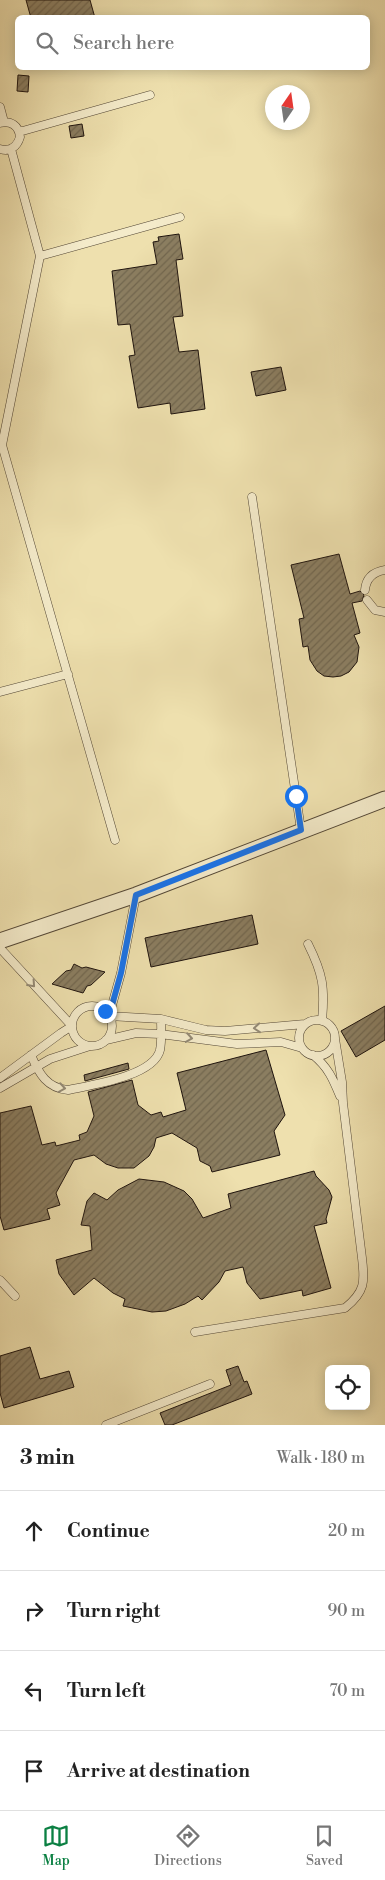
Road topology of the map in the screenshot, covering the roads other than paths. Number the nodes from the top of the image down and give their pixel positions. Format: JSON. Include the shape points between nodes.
{"nodes":[{"id":1,"x":150,"y":95,"type":"dead end"},
{"id":2,"x":0,"y":108,"type":"edge"},
{"id":3,"x":2,"y":122,"type":"edge"},
{"id":4,"x":19,"y":132,"type":"junction"},
{"id":5,"x":0,"y":149,"type":"edge"},
{"id":6,"x":11,"y":149,"type":"junction"},
{"id":7,"x":180,"y":217,"type":"dead end"},
{"id":8,"x":40,"y":256,"type":"junction"},
{"id":9,"x":1,"y":445,"type":"edge"},
{"id":10,"x":252,"y":496,"type":"dead end"},
{"id":11,"x":385,"y":570,"type":"edge"},
{"id":12,"x":365,"y":590,"type":"dead end"},
{"id":13,"x":367,"y":600,"type":"dead end"},
{"id":14,"x":385,"y":612,"type":"edge"},
{"id":15,"x":68,"y":674,"type":"junction"},
{"id":16,"x":0,"y":692,"type":"edge"},
{"id":17,"x":385,"y":799,"type":"edge"},
{"id":18,"x":301,"y":830,"type":"junction"},
{"id":19,"x":116,"y":840,"type":"dead end"},
{"id":20,"x":136,"y":895,"type":"junction"},
{"id":21,"x":0,"y":941,"type":"edge"},
{"id":22,"x":308,"y":944,"type":"dead end"},
{"id":23,"x":0,"y":948,"type":"edge"},
{"id":24,"x":109,"y":1016,"type":"junction"},
{"id":25,"x":161,"y":1019,"type":"junction"},
{"id":26,"x":322,"y":1021,"type":"junction"},
{"id":27,"x":305,"y":1024,"type":"junction"},
{"id":28,"x":72,"y":1026,"type":"junction"},
{"id":29,"x":160,"y":1034,"type":"junction"},
{"id":30,"x":334,"y":1039,"type":"junction"},
{"id":31,"x":106,"y":1040,"type":"junction"},
{"id":32,"x":90,"y":1046,"type":"junction"},
{"id":33,"x":302,"y":1048,"type":"junction"},
{"id":34,"x":31,"y":1055,"type":"junction"},
{"id":35,"x":313,"y":1055,"type":"junction"},
{"id":36,"x":36,"y":1067,"type":"junction"},
{"id":37,"x":0,"y":1078,"type":"edge"},
{"id":38,"x":0,"y":1088,"type":"edge"},
{"id":39,"x":342,"y":1103,"type":"junction"},
{"id":40,"x":0,"y":1280,"type":"edge"},
{"id":41,"x":15,"y":1296,"type":"dead end"},
{"id":42,"x":195,"y":1332,"type":"dead end"},
{"id":43,"x":210,"y":1384,"type":"dead end"},
{"id":44,"x":106,"y":1425,"type":"edge"}],
"edges":[{"from":1,"to":4,"type":"lane"},
{"from":2,"to":3,"type":"lane"},
{"from":3,"to":4,"type":"lane","via":[[14,124]]},
{"from":4,"to":6,"type":"lane","via":[[18,142]]},
{"from":5,"to":6,"type":"lane"},
{"from":6,"to":8,"type":"lane"},
{"from":7,"to":8,"type":"lane"},
{"from":8,"to":9,"type":"lane"},
{"from":9,"to":15,"type":"lane"},
{"from":10,"to":18,"type":"lane"},
{"from":11,"to":12,"type":"lane","via":[[372,575]]},
{"from":13,"to":14,"type":"lane","via":[[375,610]]},
{"from":15,"to":16,"type":"lane"},
{"from":15,"to":19,"type":"lane"},
{"from":17,"to":18,"type":"street"},
{"from":18,"to":20,"type":"street"},
{"from":20,"to":21,"type":"street"},
{"from":20,"to":24,"type":"lane"},
{"from":22,"to":26,"type":"lane","via":[[319,965],[324,985]]},
{"from":23,"to":28,"type":"lane","one_way":true},
{"from":24,"to":25,"type":"lane"},
{"from":24,"to":28,"type":"lane","via":[[99,1008],[87,1007],[76,1015]]},
{"from":24,"to":31,"type":"lane","via":[[112,1028]]},
{"from":27,"to":25,"type":"lane","one_way":true,"via":[[225,1031],[206,1030]]},
{"from":25,"to":29,"type":"lane"},
{"from":26,"to":27,"type":"lane"},
{"from":26,"to":30,"type":"lane","via":[[332,1028]]},
{"from":27,"to":33,"type":"lane","via":[[300,1033]]},
{"from":28,"to":32,"type":"lane","via":[[76,1037]]},
{"from":28,"to":34,"type":"lane"},
{"from":29,"to":31,"type":"lane","via":[[136,1033]]},
{"from":29,"to":33,"type":"lane","one_way":true,"via":[[237,1044],[281,1042]]},
{"from":36,"to":29,"type":"lane","one_way":true,"via":[[50,1085],[59,1089],[87,1086],[149,1066],[160,1050]]},
{"from":30,"to":35,"type":"lane","via":[[325,1054]]},
{"from":30,"to":39,"type":"lane"},
{"from":31,"to":32,"type":"lane"},
{"from":32,"to":36,"type":"lane"},
{"from":33,"to":35,"type":"lane"},
{"from":34,"to":36,"type":"lane"},
{"from":34,"to":37,"type":"lane"},
{"from":35,"to":39,"type":"lane","via":[[324,1063],[332,1076]]},
{"from":36,"to":38,"type":"lane"},
{"from":39,"to":42,"type":"lane","via":[[364,1275],[362,1289],[356,1299],[345,1308]]},
{"from":40,"to":41,"type":"lane"},
{"from":43,"to":44,"type":"lane"}]}
